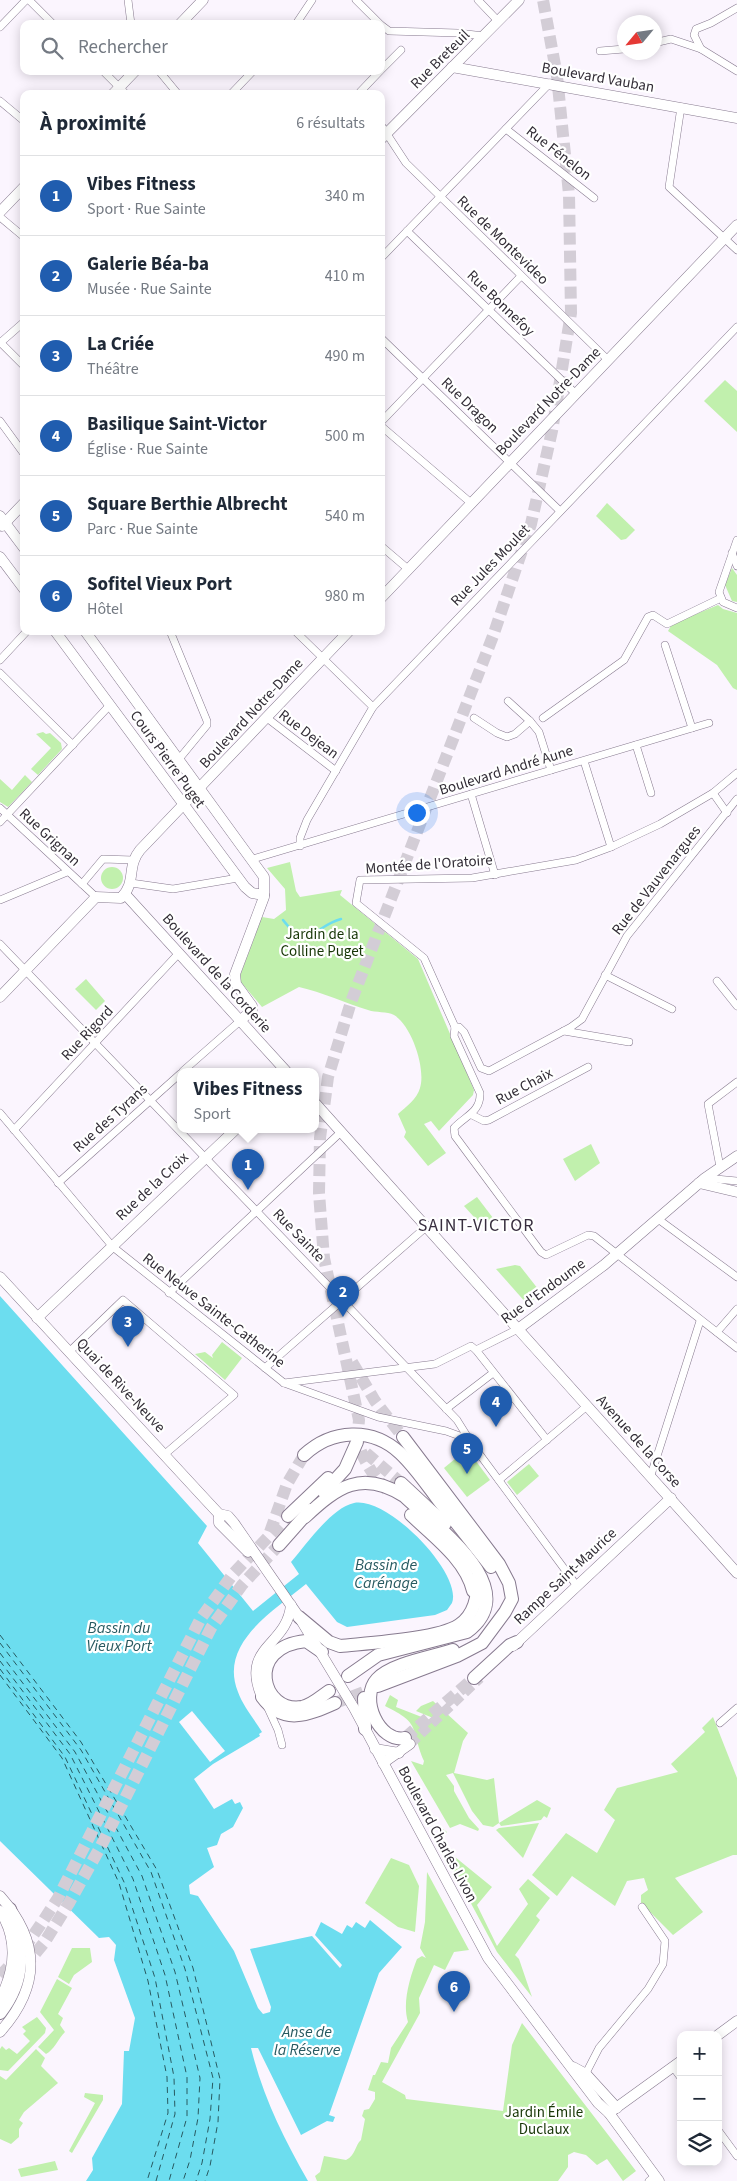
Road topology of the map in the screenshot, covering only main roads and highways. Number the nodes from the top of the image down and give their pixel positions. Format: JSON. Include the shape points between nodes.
{"nodes":[{"id":1,"x":403,"y":1437,"type":"tunnel mouth"},
{"id":2,"x":304,"y":1454,"type":"tunnel mouth"},
{"id":3,"x":401,"y":1483,"type":"tunnel mouth"},
{"id":4,"x":392,"y":1495,"type":"tunnel mouth"},
{"id":5,"x":288,"y":1516,"type":"tunnel mouth"},
{"id":6,"x":305,"y":1516,"type":"junction"},
{"id":7,"x":278,"y":1545,"type":"tunnel mouth"},
{"id":8,"x":480,"y":1605,"type":"junction"},
{"id":9,"x":294,"y":1610,"type":"road end"},
{"id":10,"x":505,"y":1612,"type":"junction"},
{"id":11,"x":491,"y":1628,"type":"junction"},
{"id":12,"x":416,"y":1636,"type":"junction"},
{"id":13,"x":457,"y":1636,"type":"junction"},
{"id":14,"x":521,"y":1637,"type":"road end"},
{"id":15,"x":322,"y":1652,"type":"road end"},
{"id":16,"x":420,"y":1660,"type":"junction"},
{"id":17,"x":348,"y":1676,"type":"dead end"},
{"id":18,"x":477,"y":1678,"type":"tunnel mouth"},
{"id":19,"x":378,"y":1686,"type":"tunnel mouth"},
{"id":20,"x":328,"y":1691,"type":"tunnel mouth"},
{"id":21,"x":262,"y":1696,"type":"road end"},
{"id":22,"x":335,"y":1703,"type":"tunnel mouth"},
{"id":23,"x":365,"y":1729,"type":"road end"},
{"id":24,"x":408,"y":1741,"type":"road end"},
{"id":25,"x":5,"y":1910,"type":"edge"},
{"id":26,"x":0,"y":2013,"type":"edge"}],
"edges":[{"from":1,"to":10,"type":"highway","via":[[504,1572],[512,1595]]},
{"from":2,"to":10,"type":"highway","via":[[325,1439],[347,1434],[367,1436],[392,1446],[407,1460],[502,1583],[507,1598]]},
{"from":3,"to":8,"type":"highway","via":[[451,1529],[478,1563],[488,1583]]},
{"from":4,"to":8,"type":"highway","via":[[467,1574]]},
{"from":5,"to":6,"type":"highway","via":[[331,1475],[354,1442],[345,1469]]},
{"from":6,"to":7,"type":"highway"},
{"from":6,"to":8,"type":"highway","via":[[332,1492],[360,1483],[394,1489],[471,1560],[482,1579]]},
{"from":8,"to":12,"type":"highway","via":[[454,1628]]},
{"from":8,"to":13,"type":"highway","via":[[476,1624]]},
{"from":9,"to":12,"type":"highway","via":[[336,1645]]},
{"from":10,"to":11,"type":"highway"},
{"from":11,"to":16,"type":"highway","via":[[466,1645]]},
{"from":11,"to":19,"type":"highway","via":[[482,1643],[467,1652]]},
{"from":12,"to":13,"type":"highway"},
{"from":13,"to":17,"type":"highway","via":[[378,1655]]},
{"from":14,"to":18,"type":"highway"},
{"from":15,"to":20,"type":"highway","via":[[306,1641],[284,1646],[270,1658],[265,1671],[266,1680],[272,1695],[292,1707],[310,1704]]},
{"from":16,"to":23,"type":"highway","via":[[385,1668],[370,1680],[364,1691]]},
{"from":16,"to":24,"type":"highway","via":[[383,1674],[370,1690],[372,1710],[384,1732]]},
{"from":21,"to":22,"type":"highway","via":[[271,1707],[286,1714],[303,1715]]},
{"from":25,"to":26,"type":"highway","via":[[21,1948],[14,1991]]}]}
